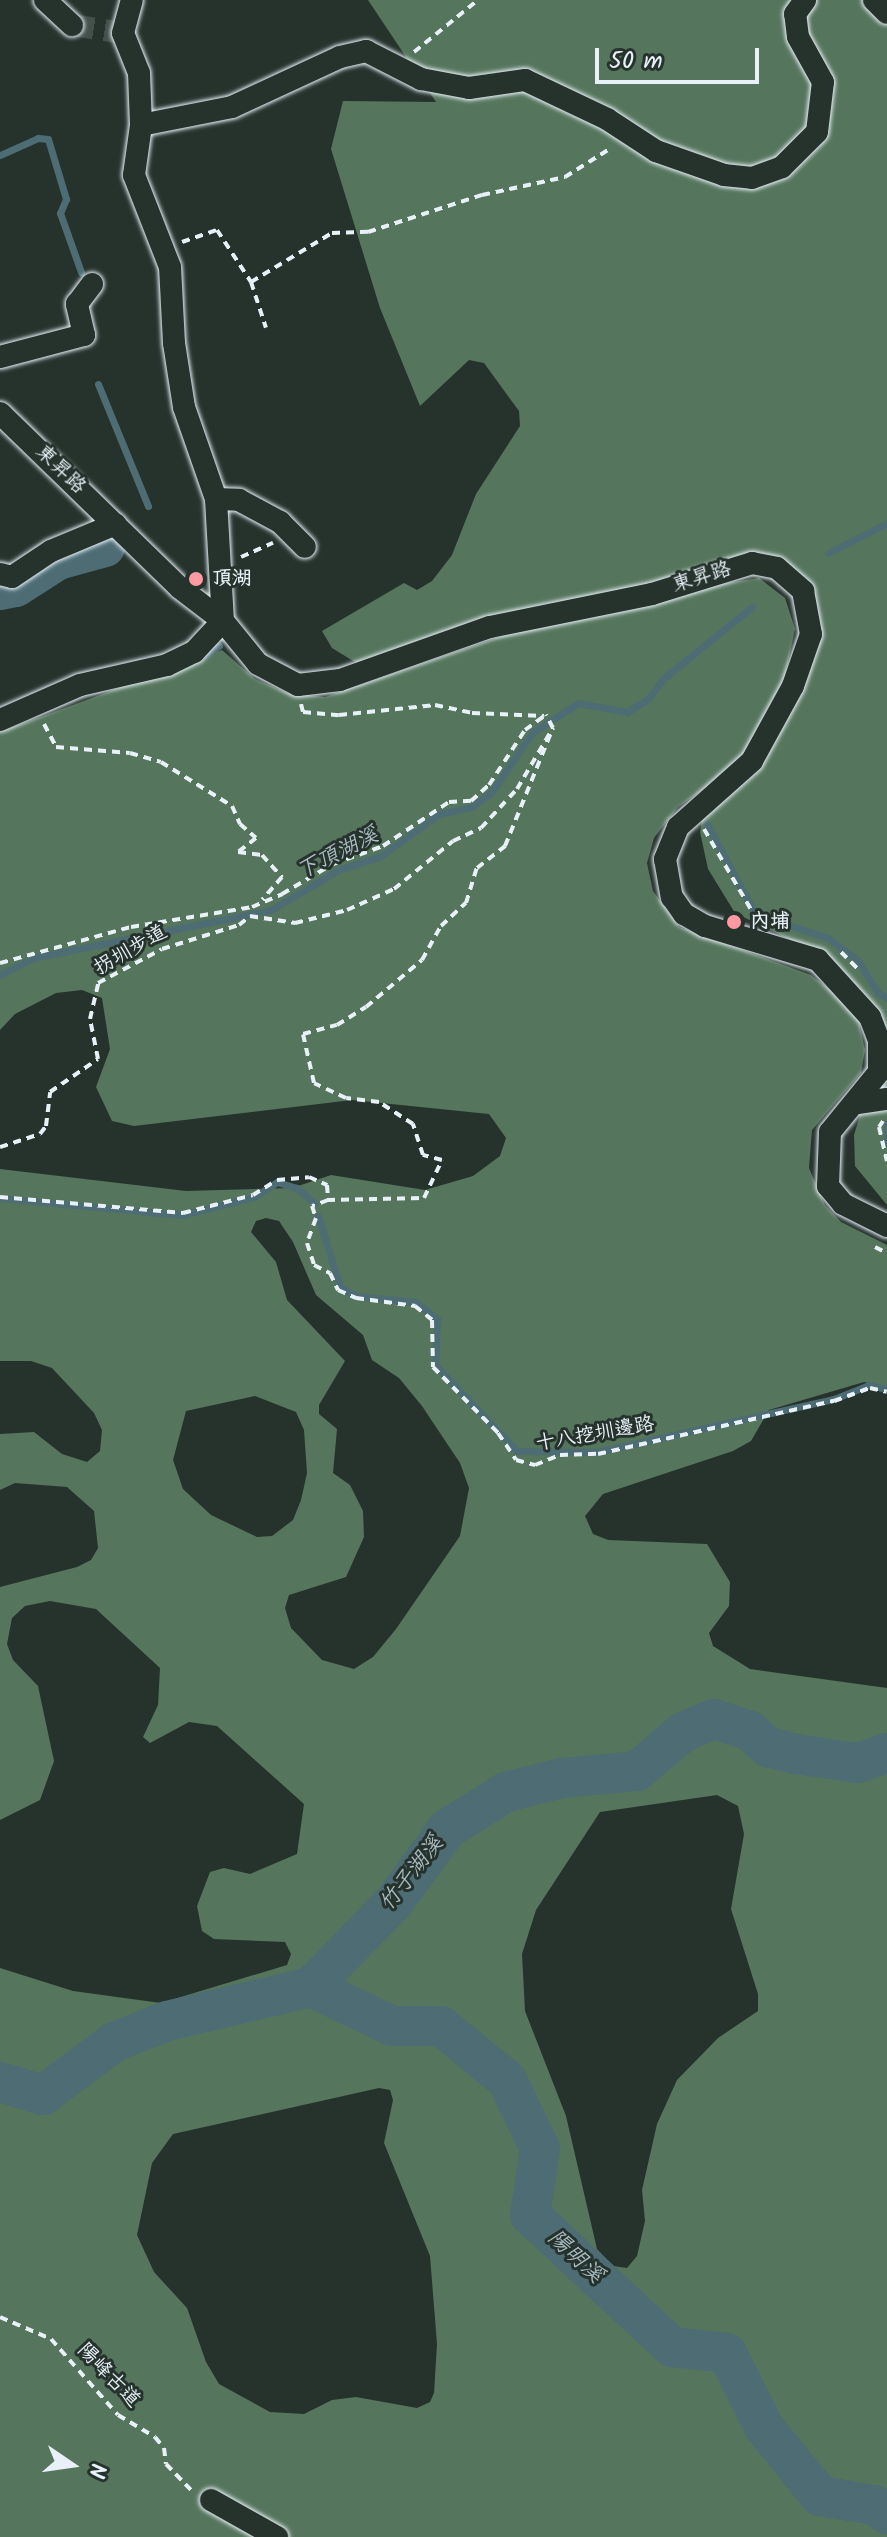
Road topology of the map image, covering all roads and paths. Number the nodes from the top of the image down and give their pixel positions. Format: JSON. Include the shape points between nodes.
{"nodes":[{"id":1,"x":45,"y":0,"type":"edge"},
{"id":2,"x":132,"y":0,"type":"edge"},
{"id":3,"x":478,"y":0,"type":"edge"},
{"id":4,"x":805,"y":0,"type":"edge"},
{"id":5,"x":874,"y":0,"type":"edge"},
{"id":6,"x":887,"y":13,"type":"edge"},
{"id":7,"x":72,"y":25,"type":"tunnel mouth"},
{"id":8,"x":397,"y":66,"type":"junction"},
{"id":9,"x":141,"y":125,"type":"junction"},
{"id":10,"x":630,"y":136,"type":"junction"},
{"id":11,"x":165,"y":248,"type":"junction"},
{"id":12,"x":251,"y":282,"type":"junction"},
{"id":13,"x":92,"y":284,"type":"dead end"},
{"id":14,"x":266,"y":328,"type":"dead end"},
{"id":15,"x":0,"y":357,"type":"edge"},
{"id":16,"x":0,"y":413,"type":"edge"},
{"id":17,"x":216,"y":499,"type":"junction"},
{"id":18,"x":116,"y":524,"type":"junction"},
{"id":19,"x":299,"y":540,"type":"joint"},
{"id":20,"x":222,"y":562,"type":"junction"},
{"id":21,"x":0,"y":574,"type":"edge"},
{"id":22,"x":223,"y":621,"type":"junction"},
{"id":23,"x":298,"y":685,"type":"junction"},
{"id":24,"x":39,"y":704,"type":"junction"},
{"id":25,"x":546,"y":715,"type":"junction"},
{"id":26,"x":0,"y":720,"type":"edge"},
{"id":27,"x":552,"y":726,"type":"junction"},
{"id":28,"x":696,"y":813,"type":"junction"},
{"id":29,"x":261,"y":902,"type":"junction"},
{"id":30,"x":252,"y":907,"type":"junction"},
{"id":31,"x":250,"y":916,"type":"junction"},
{"id":32,"x":768,"y":922,"type":"dead end"},
{"id":33,"x":836,"y":948,"type":"dead end"},
{"id":34,"x":0,"y":963,"type":"edge"},
{"id":35,"x":866,"y":983,"type":"dead end"},
{"id":36,"x":887,"y":1099,"type":"edge"},
{"id":37,"x":858,"y":1103,"type":"junction"},
{"id":38,"x":887,"y":1116,"type":"edge"},
{"id":39,"x":0,"y":1147,"type":"edge"},
{"id":40,"x":887,"y":1161,"type":"edge"},
{"id":41,"x":0,"y":1197,"type":"edge"},
{"id":42,"x":327,"y":1200,"type":"junction"},
{"id":43,"x":887,"y":1226,"type":"edge"},
{"id":44,"x":887,"y":1392,"type":"edge"},
{"id":45,"x":0,"y":2317,"type":"edge"},
{"id":46,"x":211,"y":2500,"type":"joint"},
{"id":47,"x":277,"y":2537,"type":"edge"}],
"edges":[{"from":1,"to":7,"type":"street"},
{"from":2,"to":9,"type":"street","via":[[123,33],[139,73]]},
{"from":3,"to":8,"type":"path"},
{"from":4,"to":10,"type":"street","via":[[795,14],[798,37],[823,82],[817,132],[782,167],[752,178],[724,175]]},
{"from":5,"to":6,"type":"street"},
{"from":8,"to":9,"type":"street","via":[[366,51],[340,57],[232,107]]},
{"from":8,"to":10,"type":"street","via":[[421,79],[469,88],[525,80],[607,119]]},
{"from":9,"to":11,"type":"street","via":[[134,175]]},
{"from":10,"to":12,"type":"path","via":[[565,177],[482,195],[368,232],[332,233]]},
{"from":11,"to":12,"type":"path","via":[[217,230]]},
{"from":11,"to":17,"type":"street","via":[[184,407]]},
{"from":12,"to":14,"type":"path"},
{"from":13,"to":15,"type":"street","via":[[77,304],[84,335]]},
{"from":16,"to":18,"type":"street","name":"東昇路"},
{"from":17,"to":19,"type":"street","via":[[239,500]]},
{"from":17,"to":20,"type":"street"},
{"from":18,"to":21,"type":"street","via":[[51,551],[12,577]]},
{"from":18,"to":22,"type":"street","name":"東昇路","via":[[180,588]]},
{"from":19,"to":20,"type":"path"},
{"from":20,"to":22,"type":"street"},
{"from":22,"to":23,"type":"street","name":"東昇路","via":[[258,664]]},
{"from":22,"to":24,"type":"street","via":[[194,652],[167,665],[80,685]]},
{"from":23,"to":25,"type":"path","via":[[303,712],[339,715],[435,705],[472,713]]},
{"from":23,"to":28,"type":"street","name":"東昇路","via":[[340,680],[490,627],[652,594],[752,563],[777,568],[803,591],[811,634],[793,686],[752,761]]},
{"from":24,"to":26,"type":"street"},
{"from":24,"to":29,"type":"path","via":[[56,747],[130,753],[161,762],[232,806],[240,824],[256,838],[238,852],[262,855],[282,877]]},
{"from":25,"to":27,"type":"path"},
{"from":25,"to":29,"type":"path","via":[[525,730],[489,785],[471,801],[449,802],[383,846],[333,864]]},
{"from":27,"to":31,"type":"path","via":[[517,789],[481,828],[453,841],[394,889],[347,910],[295,923]]},
{"from":27,"to":42,"type":"path","via":[[505,846],[477,868],[466,903],[441,926],[422,960],[366,1007],[337,1025],[303,1034],[314,1083],[346,1098],[379,1102],[413,1124],[423,1155],[442,1160],[424,1198]]},
{"from":28,"to":32,"type":"path","via":[[752,916]]},
{"from":28,"to":37,"type":"street","name":"東昇路","via":[[678,827],[665,859],[672,897],[684,914],[705,926],[818,960],[870,1017],[879,1041],[879,1072]]},
{"from":29,"to":30,"type":"path"},
{"from":30,"to":31,"type":"path"},
{"from":30,"to":34,"type":"path","via":[[131,927]]},
{"from":31,"to":39,"type":"path","name":"拐圳步道","via":[[239,925],[162,949],[116,978],[98,983],[90,1019],[98,1059],[50,1092],[40,1134]]},
{"from":33,"to":35,"type":"path","via":[[854,961]]},
{"from":36,"to":37,"type":"street"},
{"from":37,"to":43,"type":"street","name":"東昇路","via":[[830,1132],[828,1186],[843,1204]]},
{"from":38,"to":40,"type":"path","via":[[879,1127]]},
{"from":41,"to":42,"type":"path","via":[[183,1213],[253,1195],[277,1180],[309,1177],[327,1185]]},
{"from":42,"to":44,"type":"path","name":"十八挖圳邊路","via":[[312,1206],[316,1218],[307,1243],[314,1265],[330,1273],[338,1290],[356,1298],[415,1306],[432,1320],[433,1367],[498,1433],[516,1460],[535,1465],[560,1455],[598,1454],[870,1388]]},
{"from":45,"to":46,"type":"path","name":"陽峰古道","via":[[51,2339],[118,2415],[155,2437],[164,2448],[166,2464],[191,2490],[205,2502]]},
{"from":46,"to":47,"type":"street"}]}
